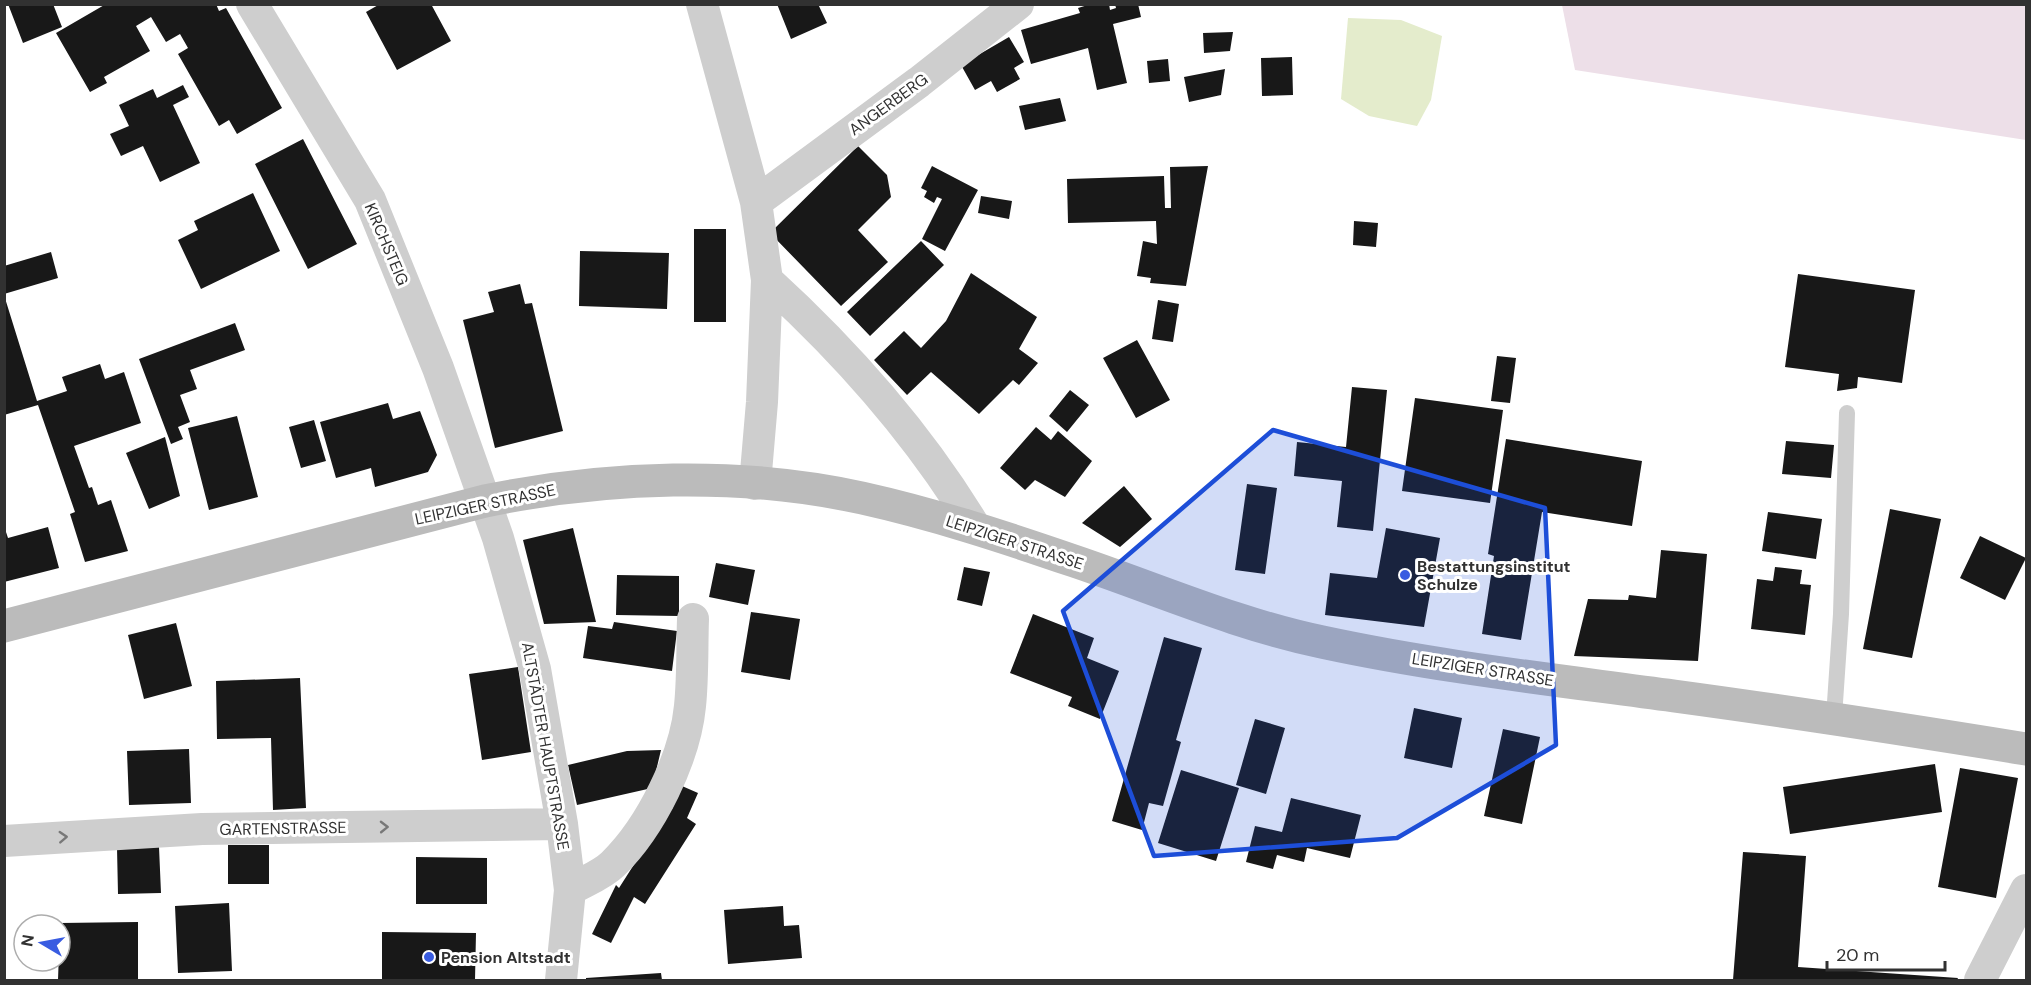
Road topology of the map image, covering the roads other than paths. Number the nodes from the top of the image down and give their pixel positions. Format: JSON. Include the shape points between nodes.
{"nodes":[{"id":1,"x":252,"y":4,"type":"edge"},
{"id":2,"x":702,"y":4,"type":"edge"},
{"id":3,"x":1018,"y":4,"type":"edge"},
{"id":4,"x":756,"y":202,"type":"junction"},
{"id":5,"x":767,"y":280,"type":"junction"},
{"id":6,"x":1847,"y":413,"type":"dead end"},
{"id":7,"x":755,"y":484,"type":"junction"},
{"id":8,"x":485,"y":501,"type":"junction"},
{"id":9,"x":975,"y":528,"type":"junction"},
{"id":10,"x":693,"y":619,"type":"dead end"},
{"id":11,"x":4,"y":626,"type":"edge"},
{"id":12,"x":1834,"y":717,"type":"junction"},
{"id":13,"x":2026,"y":748,"type":"edge"},
{"id":14,"x":562,"y":824,"type":"junction"},
{"id":15,"x":4,"y":841,"type":"edge"},
{"id":16,"x":570,"y":890,"type":"junction"},
{"id":17,"x":2026,"y":890,"type":"edge"},
{"id":18,"x":561,"y":981,"type":"edge"},
{"id":19,"x":1980,"y":981,"type":"edge"}],
"edges":[{"from":1,"to":8,"type":"street","name":"KIRCHSTEIG","via":[[370,200],[438,368]]},
{"from":2,"to":4,"type":"street"},
{"from":3,"to":4,"type":"street","name":"ANGERBERG"},
{"from":4,"to":5,"type":"street"},
{"from":5,"to":7,"type":"street"},
{"from":5,"to":9,"type":"street","via":[[811,321],[904,423],[943,474]]},
{"from":6,"to":12,"type":"lane"},
{"from":7,"to":8,"type":"street","name":"LEIPZIGER STRASSE","via":[[694,480],[621,483],[549,488]]},
{"from":7,"to":9,"type":"street","name":"LEIPZIGER STRASSE","via":[[860,498]]},
{"from":8,"to":11,"type":"street","name":"LEIPZIGER STRASSE"},
{"from":8,"to":14,"type":"street","name":"ALTSTÄDTER HAUPTSTRASSE","via":[[535,669]]},
{"from":9,"to":12,"type":"street","name":"LEIPZIGER STRASSE","via":[[1190,604],[1319,641],[1518,675]]},
{"from":10,"to":16,"type":"street","via":[[690,707],[679,756],[638,834],[612,865]]},
{"from":12,"to":13,"type":"street","name":"LEIPZIGER STRASSE"},
{"from":15,"to":14,"type":"street","name":"GARTENSTRASSE","one_way":true,"via":[[202,829]]},
{"from":14,"to":16,"type":"street","name":"ALTSTÄDTER HAUPTSTRASSE"},
{"from":16,"to":18,"type":"street","name":"ALTSTÄDTER HAUPTSTRASSE"},
{"from":17,"to":19,"type":"street"}]}
